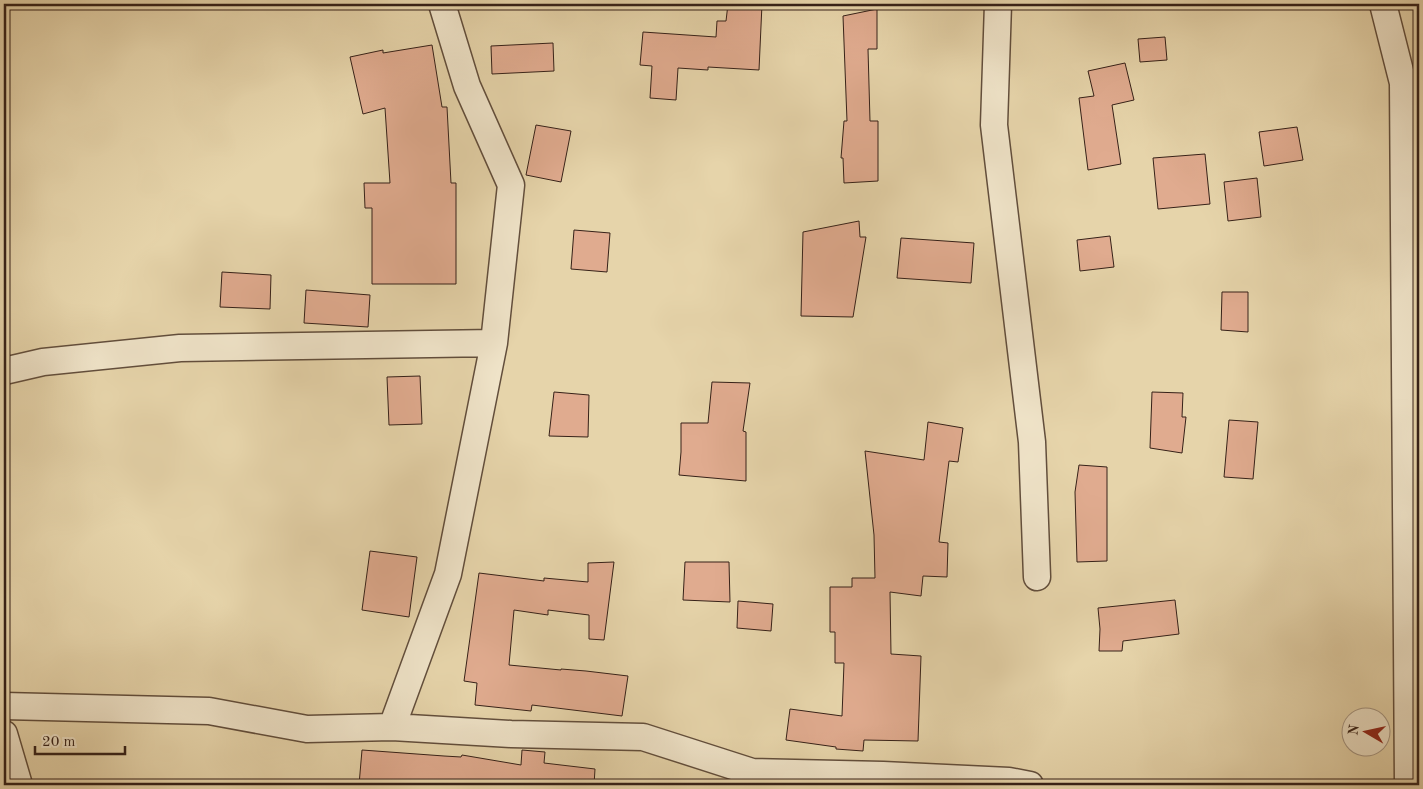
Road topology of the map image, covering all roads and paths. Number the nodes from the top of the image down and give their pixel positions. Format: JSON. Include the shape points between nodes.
{"nodes":[{"id":1,"x":442,"y":4,"type":"edge"},
{"id":2,"x":998,"y":4,"type":"edge"},
{"id":3,"x":1383,"y":4,"type":"edge"},
{"id":4,"x":494,"y":343,"type":"junction"},
{"id":5,"x":4,"y":371,"type":"edge"},
{"id":6,"x":1037,"y":577,"type":"dead end"},
{"id":7,"x":4,"y":706,"type":"edge"},
{"id":8,"x":392,"y":727,"type":"junction"},
{"id":9,"x":4,"y":734,"type":"edge"},
{"id":10,"x":19,"y":785,"type":"edge"},
{"id":11,"x":1030,"y":785,"type":"edge"},
{"id":12,"x":1408,"y":785,"type":"edge"}],
"edges":[{"from":1,"to":4,"type":"street","via":[[466,86],[511,185]]},
{"from":2,"to":6,"type":"street","via":[[994,125],[1032,442]]},
{"from":3,"to":12,"type":"street","via":[[1403,83]]},
{"from":4,"to":5,"type":"street","via":[[180,348],[43,362]]},
{"from":4,"to":8,"type":"street","via":[[448,574]]},
{"from":7,"to":8,"type":"street","via":[[209,711],[307,729]]},
{"from":8,"to":11,"type":"street","via":[[643,737],[752,772],[999,780]]},
{"from":9,"to":10,"type":"street"}]}
